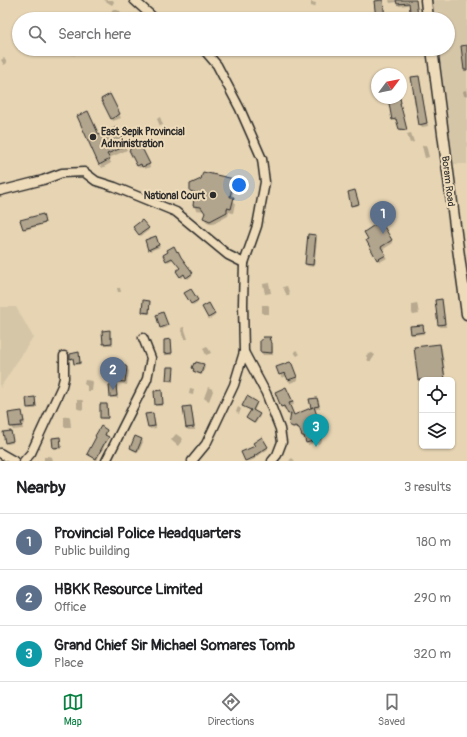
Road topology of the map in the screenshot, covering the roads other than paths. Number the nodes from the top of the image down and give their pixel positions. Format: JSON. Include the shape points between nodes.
{"nodes":[{"id":1,"x":134,"y":0,"type":"edge"},
{"id":2,"x":426,"y":0,"type":"edge"},
{"id":3,"x":147,"y":12,"type":"edge"},
{"id":4,"x":427,"y":12,"type":"edge"},
{"id":5,"x":209,"y":56,"type":"edge"},
{"id":6,"x":433,"y":56,"type":"edge"},
{"id":7,"x":0,"y":191,"type":"edge"},
{"id":8,"x":244,"y":263,"type":"junction"},
{"id":9,"x":467,"y":314,"type":"edge"},
{"id":10,"x":143,"y":338,"type":"dead end"},
{"id":11,"x":244,"y":352,"type":"junction"},
{"id":12,"x":64,"y":356,"type":"dead end"},
{"id":13,"x":0,"y":453,"type":"edge"},
{"id":14,"x":14,"y":461,"type":"edge"},
{"id":15,"x":24,"y":461,"type":"edge"},
{"id":16,"x":106,"y":461,"type":"edge"},
{"id":17,"x":192,"y":461,"type":"edge"},
{"id":18,"x":272,"y":461,"type":"edge"}],
"edges":[{"from":1,"to":3,"type":"street"},
{"from":2,"to":4,"type":"main road"},
{"from":5,"to":8,"type":"street","via":[[217,65],[240,109],[262,159],[266,182],[257,226]]},
{"from":6,"to":9,"type":"main road","name":"Boram Road"},
{"from":7,"to":8,"type":"street","via":[[44,180],[62,172],[84,172],[96,181],[176,212],[228,255]]},
{"from":8,"to":11,"type":"street"},
{"from":10,"to":16,"type":"street","via":[[151,358],[147,379]]},
{"from":11,"to":17,"type":"street","via":[[234,384],[206,444]]},
{"from":11,"to":18,"type":"street","via":[[266,393],[280,429],[282,442]]},
{"from":12,"to":15,"type":"street","via":[[62,386],[31,453]]},
{"from":13,"to":14,"type":"street"}]}
